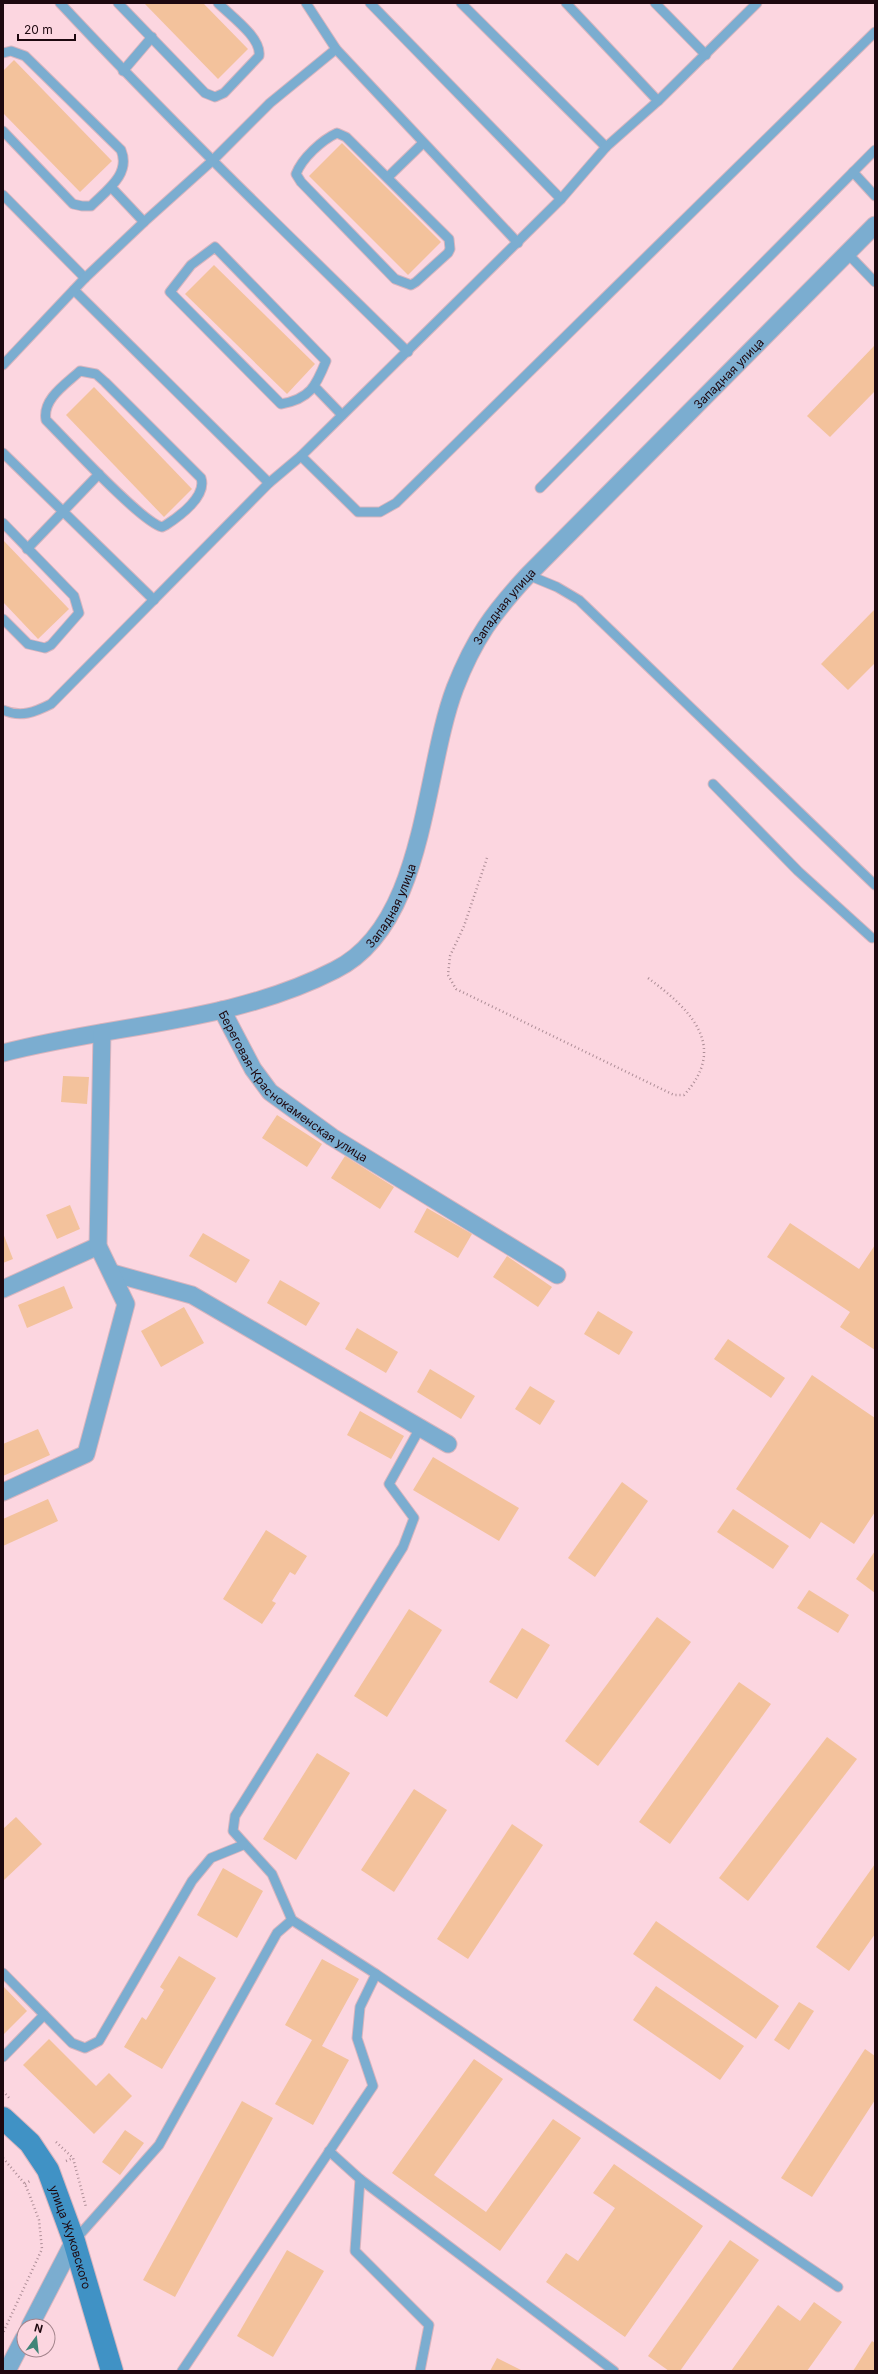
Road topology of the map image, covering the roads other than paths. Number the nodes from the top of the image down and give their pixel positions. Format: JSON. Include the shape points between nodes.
{"nodes":[{"id":1,"x":60,"y":3,"type":"edge"},
{"id":2,"x":118,"y":3,"type":"edge"},
{"id":3,"x":218,"y":3,"type":"edge"},
{"id":4,"x":306,"y":3,"type":"edge"},
{"id":5,"x":370,"y":3,"type":"edge"},
{"id":6,"x":461,"y":3,"type":"edge"},
{"id":7,"x":566,"y":3,"type":"edge"},
{"id":8,"x":655,"y":3,"type":"edge"},
{"id":9,"x":752,"y":5,"type":"edge"},
{"id":10,"x":875,"y":32,"type":"edge"},
{"id":11,"x":152,"y":37,"type":"junction"},
{"id":12,"x":336,"y":49,"type":"junction"},
{"id":13,"x":3,"y":53,"type":"edge"},
{"id":14,"x":706,"y":55,"type":"junction"},
{"id":15,"x":123,"y":71,"type":"junction"},
{"id":16,"x":658,"y":101,"type":"junction"},
{"id":17,"x":3,"y":131,"type":"edge"},
{"id":18,"x":423,"y":143,"type":"junction"},
{"id":19,"x":606,"y":147,"type":"junction"},
{"id":20,"x":875,"y":150,"type":"edge"},
{"id":21,"x":212,"y":161,"type":"junction"},
{"id":22,"x":853,"y":172,"type":"junction"},
{"id":23,"x":388,"y":177,"type":"junction"},
{"id":24,"x":111,"y":186,"type":"junction"},
{"id":25,"x":3,"y":194,"type":"edge"},
{"id":26,"x":875,"y":196,"type":"edge"},
{"id":27,"x":561,"y":199,"type":"junction"},
{"id":28,"x":144,"y":222,"type":"junction"},
{"id":29,"x":875,"y":225,"type":"edge"},
{"id":30,"x":518,"y":243,"type":"junction"},
{"id":31,"x":847,"y":253,"type":"junction"},
{"id":32,"x":85,"y":278,"type":"junction"},
{"id":33,"x":875,"y":282,"type":"edge"},
{"id":34,"x":74,"y":290,"type":"junction"},
{"id":35,"x":408,"y":352,"type":"junction"},
{"id":36,"x":3,"y":365,"type":"edge"},
{"id":37,"x":316,"y":387,"type":"junction"},
{"id":38,"x":342,"y":415,"type":"junction"},
{"id":39,"x":3,"y":453,"type":"edge"},
{"id":40,"x":301,"y":456,"type":"junction"},
{"id":41,"x":99,"y":474,"type":"junction"},
{"id":42,"x":269,"y":483,"type":"junction"},
{"id":43,"x":540,"y":488,"type":"dead end"},
{"id":44,"x":63,"y":513,"type":"junction"},
{"id":45,"x":3,"y":523,"type":"edge"},
{"id":46,"x":27,"y":549,"type":"junction"},
{"id":47,"x":528,"y":575,"type":"junction"},
{"id":48,"x":154,"y":600,"type":"junction"},
{"id":49,"x":3,"y":619,"type":"edge"},
{"id":50,"x":3,"y":710,"type":"edge"},
{"id":51,"x":713,"y":784,"type":"dead end"},
{"id":52,"x":875,"y":885,"type":"edge"},
{"id":53,"x":872,"y":938,"type":"dead end"},
{"id":54,"x":222,"y":1010,"type":"junction"},
{"id":55,"x":102,"y":1033,"type":"junction"},
{"id":56,"x":3,"y":1053,"type":"edge"},
{"id":57,"x":98,"y":1246,"type":"junction"},
{"id":58,"x":112,"y":1273,"type":"junction"},
{"id":59,"x":557,"y":1275,"type":"dead end"},
{"id":60,"x":3,"y":1289,"type":"edge"},
{"id":61,"x":420,"y":1428,"type":"junction"},
{"id":62,"x":448,"y":1444,"type":"dead end"},
{"id":63,"x":3,"y":1492,"type":"edge"},
{"id":64,"x":243,"y":1845,"type":"junction"},
{"id":65,"x":292,"y":1920,"type":"junction"},
{"id":66,"x":3,"y":1974,"type":"edge"},
{"id":67,"x":376,"y":1974,"type":"junction"},
{"id":68,"x":44,"y":2015,"type":"junction"},
{"id":69,"x":3,"y":2057,"type":"edge"},
{"id":70,"x":3,"y":2118,"type":"edge"},
{"id":71,"x":329,"y":2151,"type":"junction"},
{"id":72,"x":360,"y":2179,"type":"junction"},
{"id":73,"x":74,"y":2241,"type":"junction"},
{"id":74,"x":838,"y":2287,"type":"dead end"},
{"id":75,"x":34,"y":2318,"type":"edge"},
{"id":76,"x":16,"y":2354,"type":"edge"},
{"id":77,"x":7,"y":2371,"type":"edge"},
{"id":78,"x":112,"y":2371,"type":"edge"},
{"id":79,"x":182,"y":2371,"type":"edge"},
{"id":80,"x":420,"y":2371,"type":"edge"},
{"id":81,"x":614,"y":2371,"type":"edge"}],
"edges":[{"from":1,"to":15,"type":"lane"},
{"from":2,"to":11,"type":"lane"},
{"from":3,"to":11,"type":"lane","via":[[256,41],[260,51],[254,62],[220,96],[215,98],[205,93]]},
{"from":4,"to":12,"type":"lane"},
{"from":5,"to":27,"type":"lane"},
{"from":6,"to":19,"type":"lane"},
{"from":7,"to":16,"type":"lane"},
{"from":8,"to":14,"type":"lane"},
{"from":9,"to":14,"type":"lane"},
{"from":10,"to":40,"type":"lane","via":[[396,503],[380,512],[358,512]]},
{"from":11,"to":15,"type":"lane"},
{"from":12,"to":18,"type":"lane"},
{"from":12,"to":21,"type":"lane","via":[[270,103]]},
{"from":13,"to":24,"type":"lane","via":[[11,51],[26,56],[121,150],[125,159],[123,172]]},
{"from":14,"to":16,"type":"lane"},
{"from":15,"to":21,"type":"lane"},
{"from":16,"to":19,"type":"lane"},
{"from":17,"to":24,"type":"lane","via":[[73,204],[91,206]]},
{"from":18,"to":23,"type":"lane"},
{"from":18,"to":30,"type":"lane"},
{"from":19,"to":27,"type":"lane"},
{"from":20,"to":22,"type":"lane"},
{"from":21,"to":28,"type":"lane"},
{"from":21,"to":35,"type":"lane"},
{"from":22,"to":26,"type":"lane"},
{"from":22,"to":43,"type":"lane"},
{"from":23,"to":23,"type":"lane","via":[[446,234],[451,243],[448,253],[422,279],[411,285],[395,279],[296,174],[299,166],[329,136],[337,133],[346,137]]},
{"from":24,"to":28,"type":"lane"},
{"from":25,"to":32,"type":"lane"},
{"from":27,"to":30,"type":"lane"},
{"from":28,"to":32,"type":"lane"},
{"from":29,"to":31,"type":"street","name":"Западная улица"},
{"from":30,"to":35,"type":"lane"},
{"from":31,"to":33,"type":"lane"},
{"from":31,"to":47,"type":"street","name":"Западная улица"},
{"from":32,"to":34,"type":"lane"},
{"from":34,"to":36,"type":"lane"},
{"from":34,"to":42,"type":"lane"},
{"from":35,"to":38,"type":"lane"},
{"from":37,"to":37,"type":"lane","via":[[326,361],[215,247],[191,265],[170,292],[281,404],[296,401]]},
{"from":37,"to":38,"type":"lane"},
{"from":38,"to":40,"type":"lane"},
{"from":39,"to":44,"type":"lane"},
{"from":40,"to":42,"type":"lane"},
{"from":41,"to":41,"type":"lane","via":[[46,420],[45,411],[50,400],[80,371],[96,374],[105,382],[197,473],[203,484],[199,496],[162,527],[151,522]]},
{"from":41,"to":44,"type":"lane"},
{"from":42,"to":48,"type":"lane"},
{"from":44,"to":46,"type":"lane"},
{"from":44,"to":48,"type":"lane"},
{"from":45,"to":46,"type":"lane"},
{"from":46,"to":49,"type":"lane","via":[[74,596],[79,613],[46,648],[28,644]]},
{"from":47,"to":52,"type":"lane","via":[[557,586],[579,600]]},
{"from":47,"to":54,"type":"street","name":"Западная улица","via":[[479,634],[455,689],[409,870],[397,902],[383,926],[362,951],[338,969],[304,985]]},
{"from":48,"to":50,"type":"lane","via":[[51,704],[36,712],[22,715]]},
{"from":51,"to":53,"type":"lane","via":[[798,871]]},
{"from":54,"to":55,"type":"street","name":"Береговая-Краснокаменская улица"},
{"from":54,"to":59,"type":"street","name":"Береговая-Краснокаменская улица","via":[[253,1069],[276,1096],[332,1137]]},
{"from":55,"to":56,"type":"street","name":"Береговая-Краснокаменская улица"},
{"from":55,"to":57,"type":"street"},
{"from":57,"to":58,"type":"street"},
{"from":57,"to":60,"type":"street"},
{"from":58,"to":61,"type":"street","via":[[192,1295]]},
{"from":58,"to":63,"type":"street","via":[[126,1304],[86,1454]]},
{"from":61,"to":62,"type":"street"},
{"from":61,"to":64,"type":"lane","via":[[389,1484],[414,1518],[403,1547],[235,1816],[233,1831]]},
{"from":64,"to":65,"type":"lane","via":[[272,1874]]},
{"from":64,"to":68,"type":"lane","via":[[211,1858],[192,1881],[99,2041],[85,2048],[72,2043]]},
{"from":65,"to":67,"type":"lane"},
{"from":65,"to":73,"type":"lane","via":[[277,1933],[159,2145]]},
{"from":66,"to":68,"type":"lane"},
{"from":67,"to":71,"type":"lane","via":[[360,2007],[357,2038],[373,2086]]},
{"from":67,"to":74,"type":"lane"},
{"from":68,"to":69,"type":"lane"},
{"from":70,"to":73,"type":"street","name":"улица Жуковского","via":[[30,2143],[48,2170]]},
{"from":71,"to":72,"type":"lane"},
{"from":71,"to":79,"type":"lane"},
{"from":72,"to":80,"type":"lane","via":[[354,2251],[429,2325]]},
{"from":72,"to":81,"type":"lane"},
{"from":73,"to":75,"type":"street"},
{"from":73,"to":78,"type":"street","name":"улица Жуковского"},
{"from":76,"to":77,"type":"street"}]}
